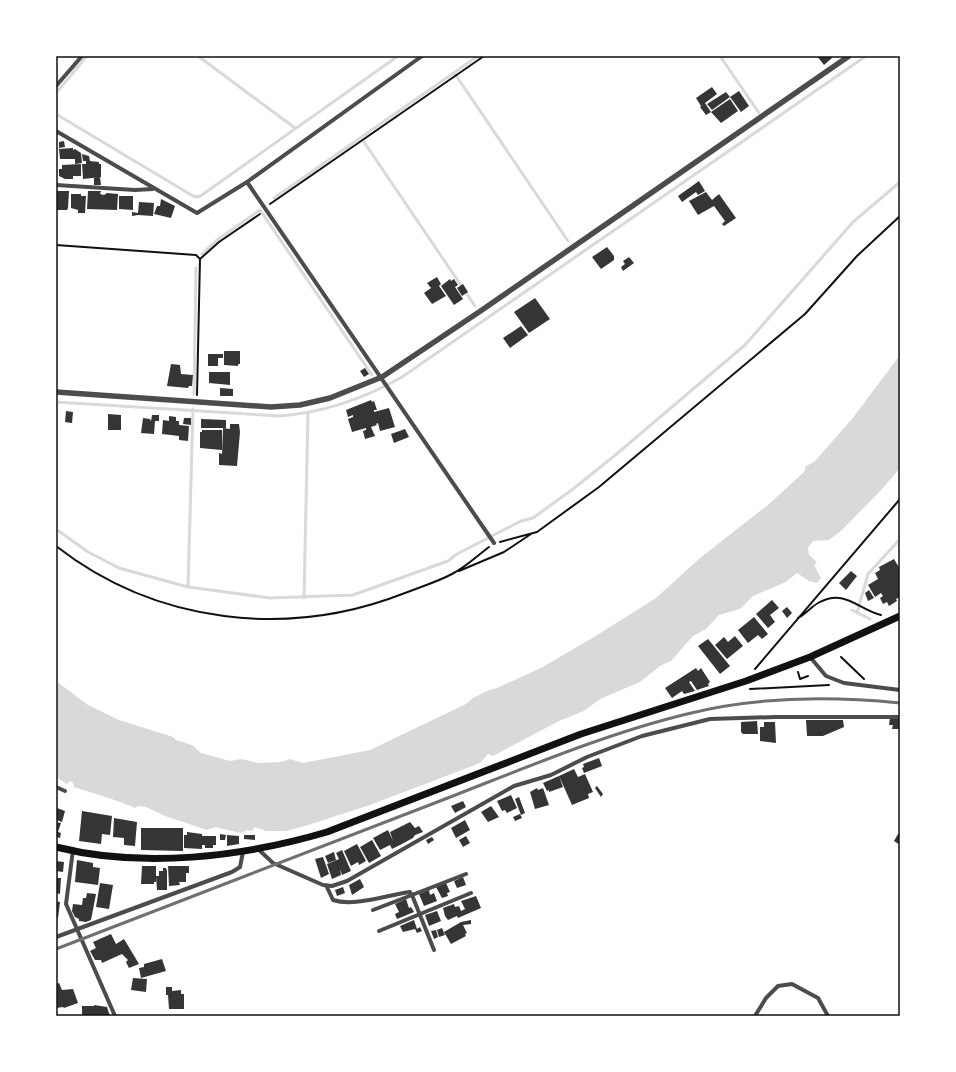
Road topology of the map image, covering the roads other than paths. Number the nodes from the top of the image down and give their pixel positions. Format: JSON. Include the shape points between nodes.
{"nodes":[{"id":1,"x":82,"y":56,"type":"edge"},
{"id":2,"x":422,"y":56,"type":"edge"},
{"id":3,"x":849,"y":56,"type":"edge"},
{"id":4,"x":56,"y":86,"type":"edge"},
{"id":5,"x":56,"y":131,"type":"edge"},
{"id":6,"x":247,"y":182,"type":"junction"},
{"id":7,"x":56,"y":185,"type":"edge"},
{"id":8,"x":153,"y":189,"type":"junction"},
{"id":9,"x":382,"y":377,"type":"junction"},
{"id":10,"x":56,"y":392,"type":"edge"},
{"id":11,"x":492,"y":540,"type":"road end"},
{"id":12,"x":897,"y":617,"type":"edge"},
{"id":13,"x":810,"y":656,"type":"junction"},
{"id":14,"x":900,"y":690,"type":"edge"},
{"id":15,"x":900,"y":717,"type":"edge"},
{"id":16,"x":56,"y":787,"type":"edge"},
{"id":17,"x":65,"y":791,"type":"dead end"},
{"id":18,"x":56,"y":847,"type":"edge"},
{"id":19,"x":258,"y":849,"type":"junction"},
{"id":20,"x":73,"y":850,"type":"junction"},
{"id":21,"x":243,"y":852,"type":"junction"},
{"id":22,"x":466,"y":874,"type":"dead end"},
{"id":23,"x":326,"y":885,"type":"junction"},
{"id":24,"x":471,"y":893,"type":"dead end"},
{"id":25,"x":412,"y":895,"type":"junction"},
{"id":26,"x":373,"y":910,"type":"dead end"},
{"id":27,"x":420,"y":914,"type":"junction"},
{"id":28,"x":77,"y":929,"type":"junction"},
{"id":29,"x":379,"y":931,"type":"dead end"},
{"id":30,"x":56,"y":937,"type":"edge"},
{"id":31,"x":434,"y":950,"type":"dead end"},
{"id":32,"x":115,"y":1016,"type":"edge"},
{"id":33,"x":755,"y":1016,"type":"edge"},
{"id":34,"x":828,"y":1016,"type":"edge"}],
"edges":[{"from":1,"to":4,"type":"street"},
{"from":2,"to":6,"type":"street"},
{"from":3,"to":9,"type":"street"},
{"from":5,"to":8,"type":"street"},
{"from":6,"to":8,"type":"street","via":[[197,213]]},
{"from":6,"to":9,"type":"street","via":[[322,294]]},
{"from":7,"to":8,"type":"street"},
{"from":9,"to":10,"type":"street","via":[[345,393],[300,405],[257,406]]},
{"from":9,"to":11,"type":"street"},
{"from":12,"to":13,"type":"main road"},
{"from":13,"to":14,"type":"street","via":[[826,676],[844,683]]},
{"from":13,"to":19,"type":"main road","via":[[746,681],[581,734],[327,832]]},
{"from":15,"to":23,"type":"street","via":[[710,719],[642,736],[587,757],[551,775],[514,786],[347,881],[332,886]]},
{"from":16,"to":17,"type":"street"},
{"from":18,"to":20,"type":"main road"},
{"from":19,"to":21,"type":"main road"},
{"from":19,"to":23,"type":"street","via":[[273,862]]},
{"from":20,"to":21,"type":"main road","via":[[138,857],[190,857]]},
{"from":20,"to":28,"type":"street","via":[[66,904]]},
{"from":21,"to":28,"type":"street","via":[[240,867],[232,872]]},
{"from":22,"to":25,"type":"street"},
{"from":23,"to":25,"type":"street","via":[[333,900],[340,903],[399,893],[410,892]]},
{"from":24,"to":27,"type":"street"},
{"from":25,"to":26,"type":"street"},
{"from":25,"to":27,"type":"street"},
{"from":27,"to":29,"type":"street"},
{"from":27,"to":31,"type":"street"},
{"from":28,"to":30,"type":"street"},
{"from":28,"to":32,"type":"street"},
{"from":33,"to":34,"type":"street","via":[[766,998],[778,986],[792,984],[818,998]]}]}
